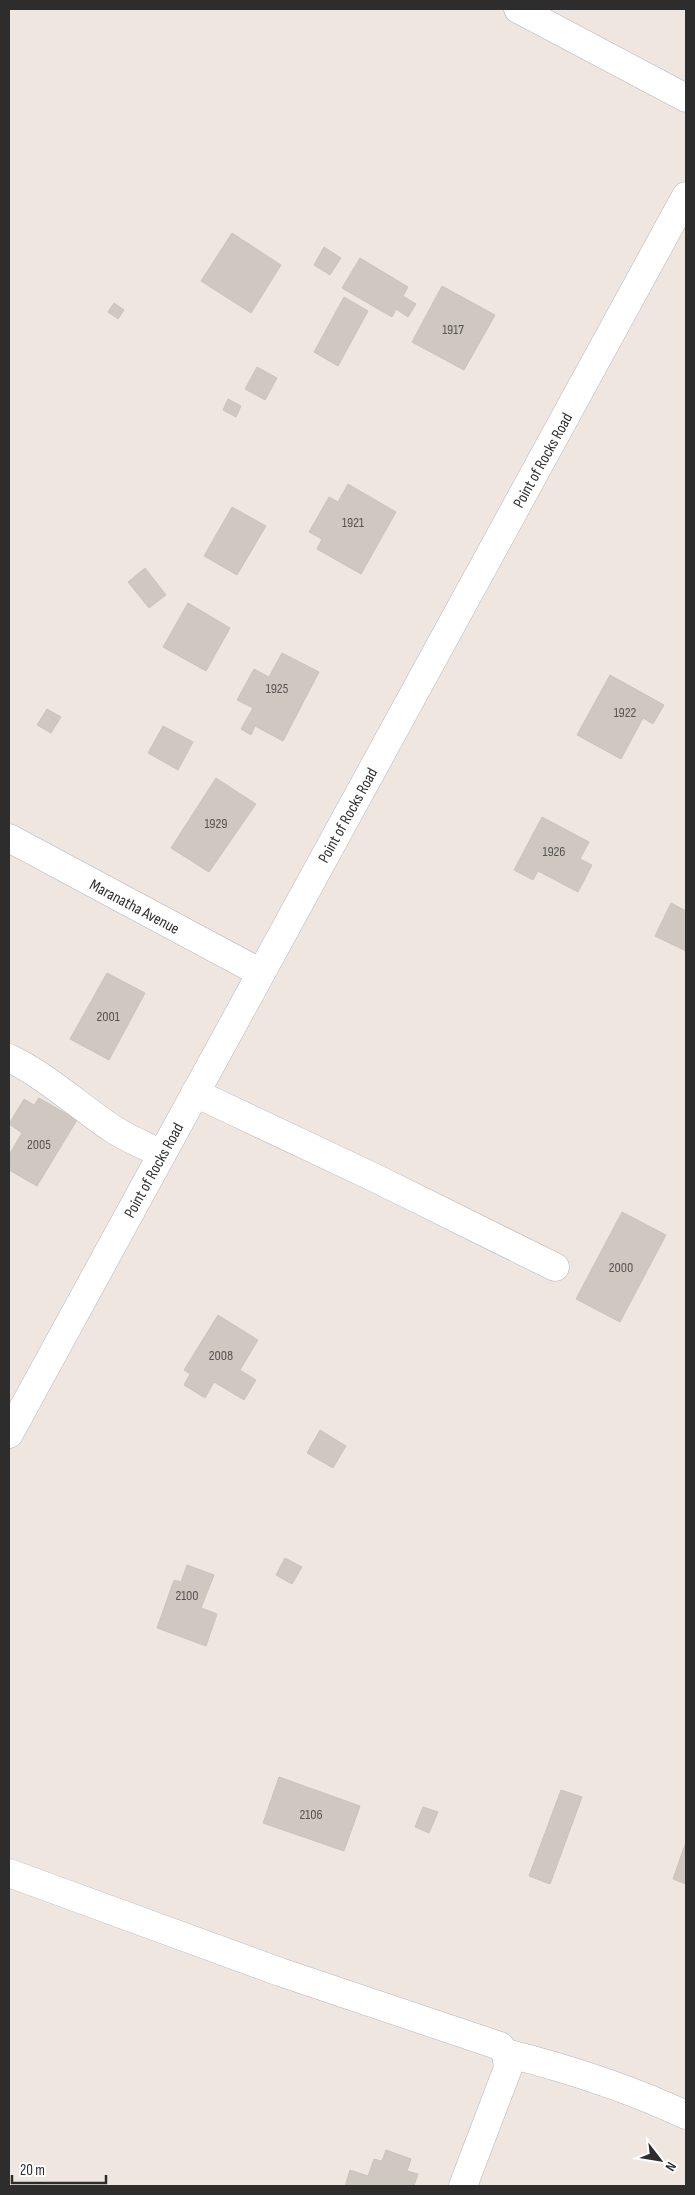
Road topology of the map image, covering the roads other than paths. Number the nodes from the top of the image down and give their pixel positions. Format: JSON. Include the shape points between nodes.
{"nodes":[{"id":1,"x":518,"y":9,"type":"edge"},
{"id":2,"x":686,"y":98,"type":"edge"},
{"id":3,"x":686,"y":196,"type":"edge"},
{"id":4,"x":9,"y":838,"type":"edge"},
{"id":5,"x":261,"y":973,"type":"junction"},
{"id":6,"x":9,"y":1058,"type":"edge"},
{"id":7,"x":195,"y":1093,"type":"junction"},
{"id":8,"x":162,"y":1154,"type":"junction"},
{"id":9,"x":555,"y":1267,"type":"dead end"},
{"id":10,"x":13,"y":1418,"type":"edge"},
{"id":11,"x":9,"y":1873,"type":"edge"},
{"id":12,"x":506,"y":2053,"type":"junction"},
{"id":13,"x":686,"y":2116,"type":"edge"},
{"id":14,"x":462,"y":2186,"type":"edge"}],
"edges":[{"from":1,"to":2,"type":"street"},
{"from":3,"to":5,"type":"street","name":"Point of Rocks Road"},
{"from":4,"to":5,"type":"street","name":"Maranatha Avenue"},
{"from":5,"to":7,"type":"street","name":"Point of Rocks Road"},
{"from":6,"to":8,"type":"street","via":[[56,1085],[115,1130]]},
{"from":7,"to":8,"type":"street","name":"Point of Rocks Road"},
{"from":7,"to":9,"type":"street"},
{"from":8,"to":10,"type":"street","name":"Point of Rocks Road"},
{"from":11,"to":12,"type":"street","via":[[280,1972],[500,2046]]},
{"from":12,"to":13,"type":"street","via":[[575,2070],[652,2099]]},
{"from":12,"to":14,"type":"street","via":[[508,2068]]}]}
